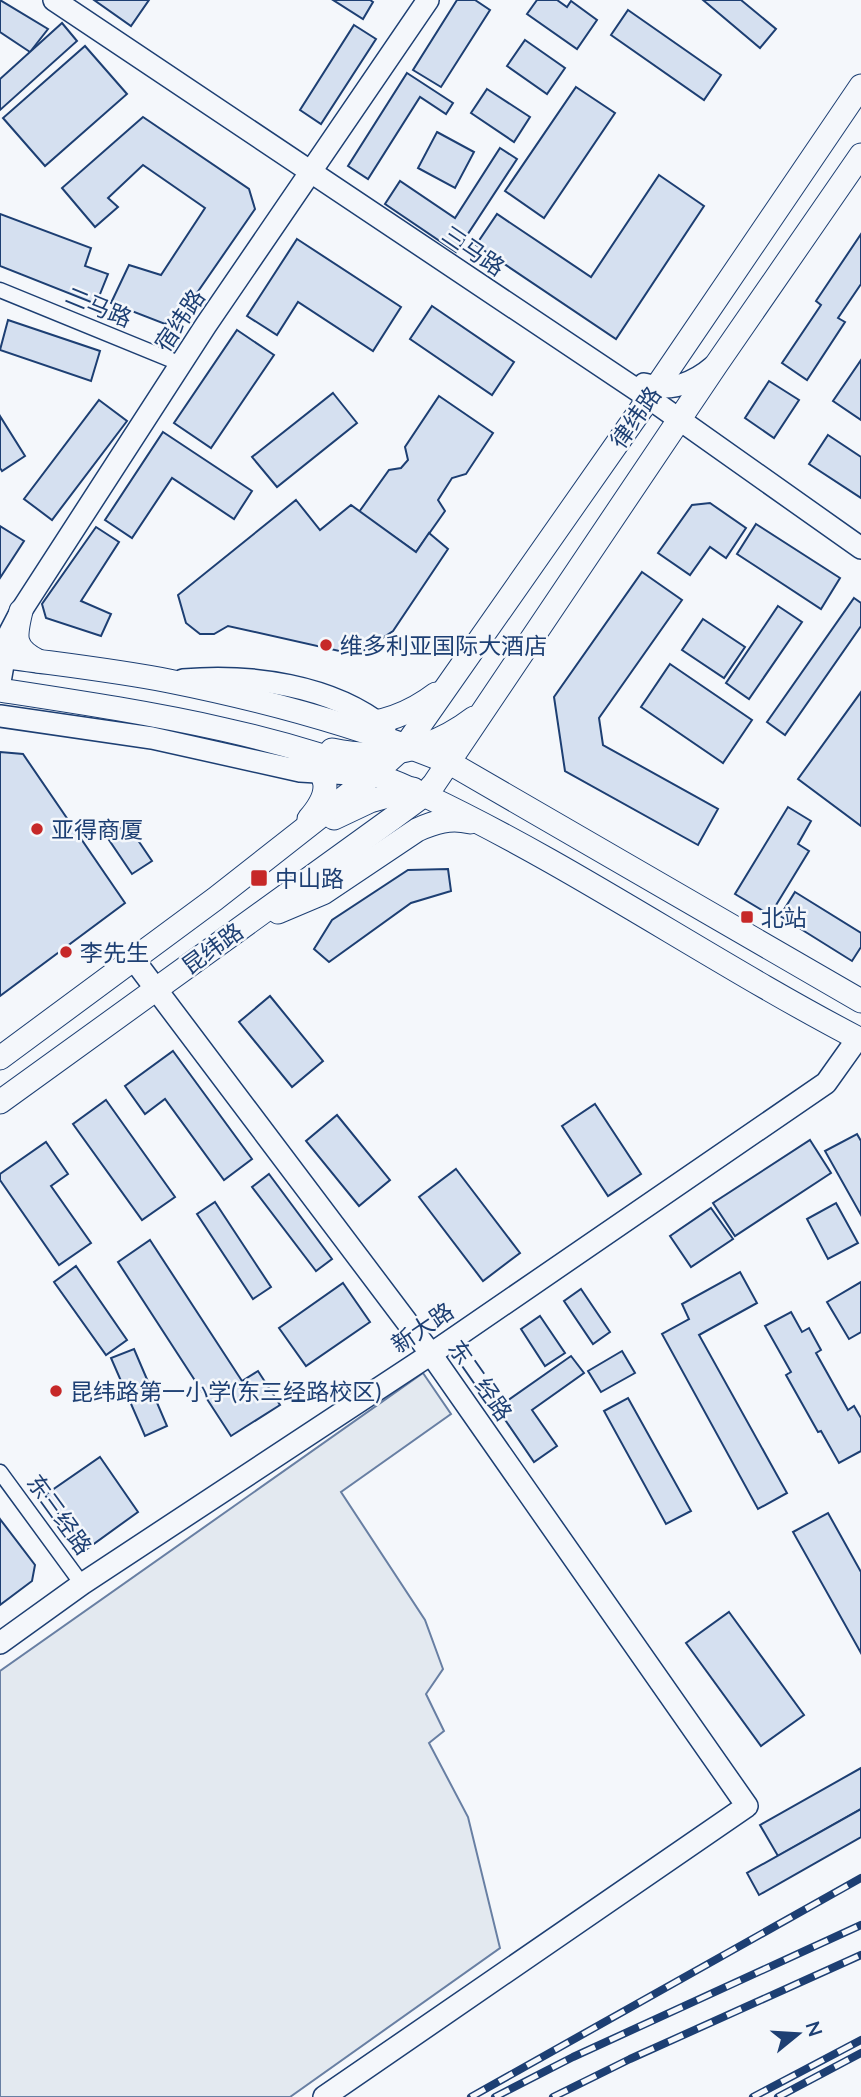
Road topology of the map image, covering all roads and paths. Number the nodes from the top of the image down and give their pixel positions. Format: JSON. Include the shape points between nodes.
{"nodes":[{"id":1,"x":54,"y":0,"type":"edge"},
{"id":2,"x":428,"y":0,"type":"edge"},
{"id":3,"x":861,"y":86,"type":"edge"},
{"id":4,"x":861,"y":155,"type":"edge"},
{"id":5,"x":311,"y":172,"type":"junction"},
{"id":6,"x":0,"y":290,"type":"edge"},
{"id":7,"x":181,"y":364,"type":"junction"},
{"id":8,"x":716,"y":365,"type":"junction"},
{"id":9,"x":652,"y":393,"type":"junction"},
{"id":10,"x":679,"y":419,"type":"junction"},
{"id":11,"x":861,"y":548,"type":"edge"},
{"id":12,"x":21,"y":611,"type":"junction"},
{"id":13,"x":2,"y":657,"type":"edge"},
{"id":14,"x":41,"y":662,"type":"junction"},
{"id":15,"x":169,"y":681,"type":"junction"},
{"id":16,"x":451,"y":681,"type":"junction"},
{"id":17,"x":0,"y":682,"type":"edge"},
{"id":18,"x":0,"y":690,"type":"edge"},
{"id":19,"x":491,"y":701,"type":"junction"},
{"id":20,"x":0,"y":716,"type":"edge"},
{"id":21,"x":377,"y":722,"type":"junction"},
{"id":22,"x":341,"y":726,"type":"junction"},
{"id":23,"x":277,"y":744,"type":"junction"},
{"id":24,"x":407,"y":749,"type":"junction"},
{"id":25,"x":450,"y":763,"type":"junction"},
{"id":26,"x":322,"y":773,"type":"junction"},
{"id":27,"x":373,"y":775,"type":"junction"},
{"id":28,"x":423,"y":790,"type":"junction"},
{"id":29,"x":528,"y":808,"type":"junction"},
{"id":30,"x":480,"y":824,"type":"junction"},
{"id":31,"x":293,"y":838,"type":"junction"},
{"id":32,"x":251,"y":920,"type":"junction"},
{"id":33,"x":134,"y":960,"type":"junction"},
{"id":34,"x":156,"y":989,"type":"junction"},
{"id":35,"x":861,"y":1002,"type":"edge"},
{"id":36,"x":860,"y":1040,"type":"edge"},
{"id":37,"x":0,"y":1058,"type":"edge"},
{"id":38,"x":0,"y":1102,"type":"edge"},
{"id":39,"x":431,"y":1354,"type":"junction"},
{"id":40,"x":0,"y":1472,"type":"edge"},
{"id":41,"x":82,"y":1584,"type":"junction"},
{"id":42,"x":0,"y":1643,"type":"edge"},
{"id":43,"x":324,"y":2097,"type":"edge"}],
"edges":[{"from":1,"to":5,"type":"street","name":"三马路"},
{"from":2,"to":5,"type":"street","name":"宿纬路"},
{"from":3,"to":9,"type":"main road","name":"律纬路"},
{"from":4,"to":8,"type":"main road","name":"律纬路"},
{"from":5,"to":7,"type":"street","name":"宿纬路"},
{"from":5,"to":9,"type":"street","name":"三马路","via":[[603,368]]},
{"from":6,"to":7,"type":"street","name":"二马路"},
{"from":7,"to":12,"type":"street","name":"宿纬路"},
{"from":8,"to":9,"type":"street","via":[[699,378]]},
{"from":8,"to":10,"type":"main road","name":"律纬路"},
{"from":9,"to":10,"type":"street"},
{"from":9,"to":16,"type":"main road","name":"律纬路"},
{"from":10,"to":11,"type":"street"},
{"from":10,"to":19,"type":"main road","name":"律纬路"},
{"from":12,"to":13,"type":"street","name":"宿纬路"},
{"from":12,"to":14,"type":"main road","via":[[18,645]]},
{"from":13,"to":14,"type":"main road"},
{"from":13,"to":17,"type":"street","name":"宿纬路"},
{"from":14,"to":15,"type":"main road"},
{"from":15,"to":21,"type":"street","via":[[217,678],[279,684],[350,705]]},
{"from":15,"to":22,"type":"main road"},
{"from":16,"to":21,"type":"main road","via":[[408,711]]},
{"from":16,"to":24,"type":"main road","name":"律纬路"},
{"from":18,"to":23,"type":"main road","via":[[98,705]]},
{"from":19,"to":24,"type":"main road","via":[[455,732]]},
{"from":19,"to":25,"type":"main road","name":"律纬路"},
{"from":20,"to":26,"type":"street","via":[[152,738]]},
{"from":21,"to":22,"type":"main road"},
{"from":21,"to":24,"type":"street"},
{"from":22,"to":24,"type":"main road"},
{"from":23,"to":24,"type":"main road","via":[[346,753]]},
{"from":23,"to":26,"type":"main road","via":[[301,755]]},
{"from":23,"to":27,"type":"main road"},
{"from":24,"to":25,"type":"main road"},
{"from":24,"to":27,"type":"main road","name":"昆纬路"},
{"from":25,"to":28,"type":"main road","name":"律纬路"},
{"from":25,"to":29,"type":"main road"},
{"from":26,"to":27,"type":"street"},
{"from":26,"to":31,"type":"main road","via":[[325,792],[321,803]]},
{"from":27,"to":28,"type":"main road"},
{"from":27,"to":31,"type":"main road","name":"昆纬路"},
{"from":28,"to":29,"type":"main road","via":[[446,783]]},
{"from":28,"to":30,"type":"main road"},
{"from":28,"to":31,"type":"main road","via":[[370,801]]},
{"from":28,"to":32,"type":"main road","name":"昆纬路"},
{"from":29,"to":35,"type":"main road"},
{"from":30,"to":32,"type":"main road","via":[[463,820],[433,823],[323,893]]},
{"from":30,"to":36,"type":"main road"},
{"from":31,"to":33,"type":"main road","name":"昆纬路"},
{"from":32,"to":34,"type":"main road","name":"昆纬路"},
{"from":33,"to":34,"type":"street","name":"东二经路"},
{"from":33,"to":37,"type":"main road","name":"昆纬路"},
{"from":34,"to":38,"type":"main road","name":"昆纬路"},
{"from":34,"to":39,"type":"street","name":"东二经路"},
{"from":36,"to":39,"type":"street","name":"新大路","via":[[826,1083]]},
{"from":39,"to":41,"type":"street","name":"新大路"},
{"from":39,"to":43,"type":"street","name":"东二经路","via":[[747,1806]]},
{"from":40,"to":41,"type":"street","name":"东三经路"},
{"from":41,"to":42,"type":"street","name":"新大路"}]}
